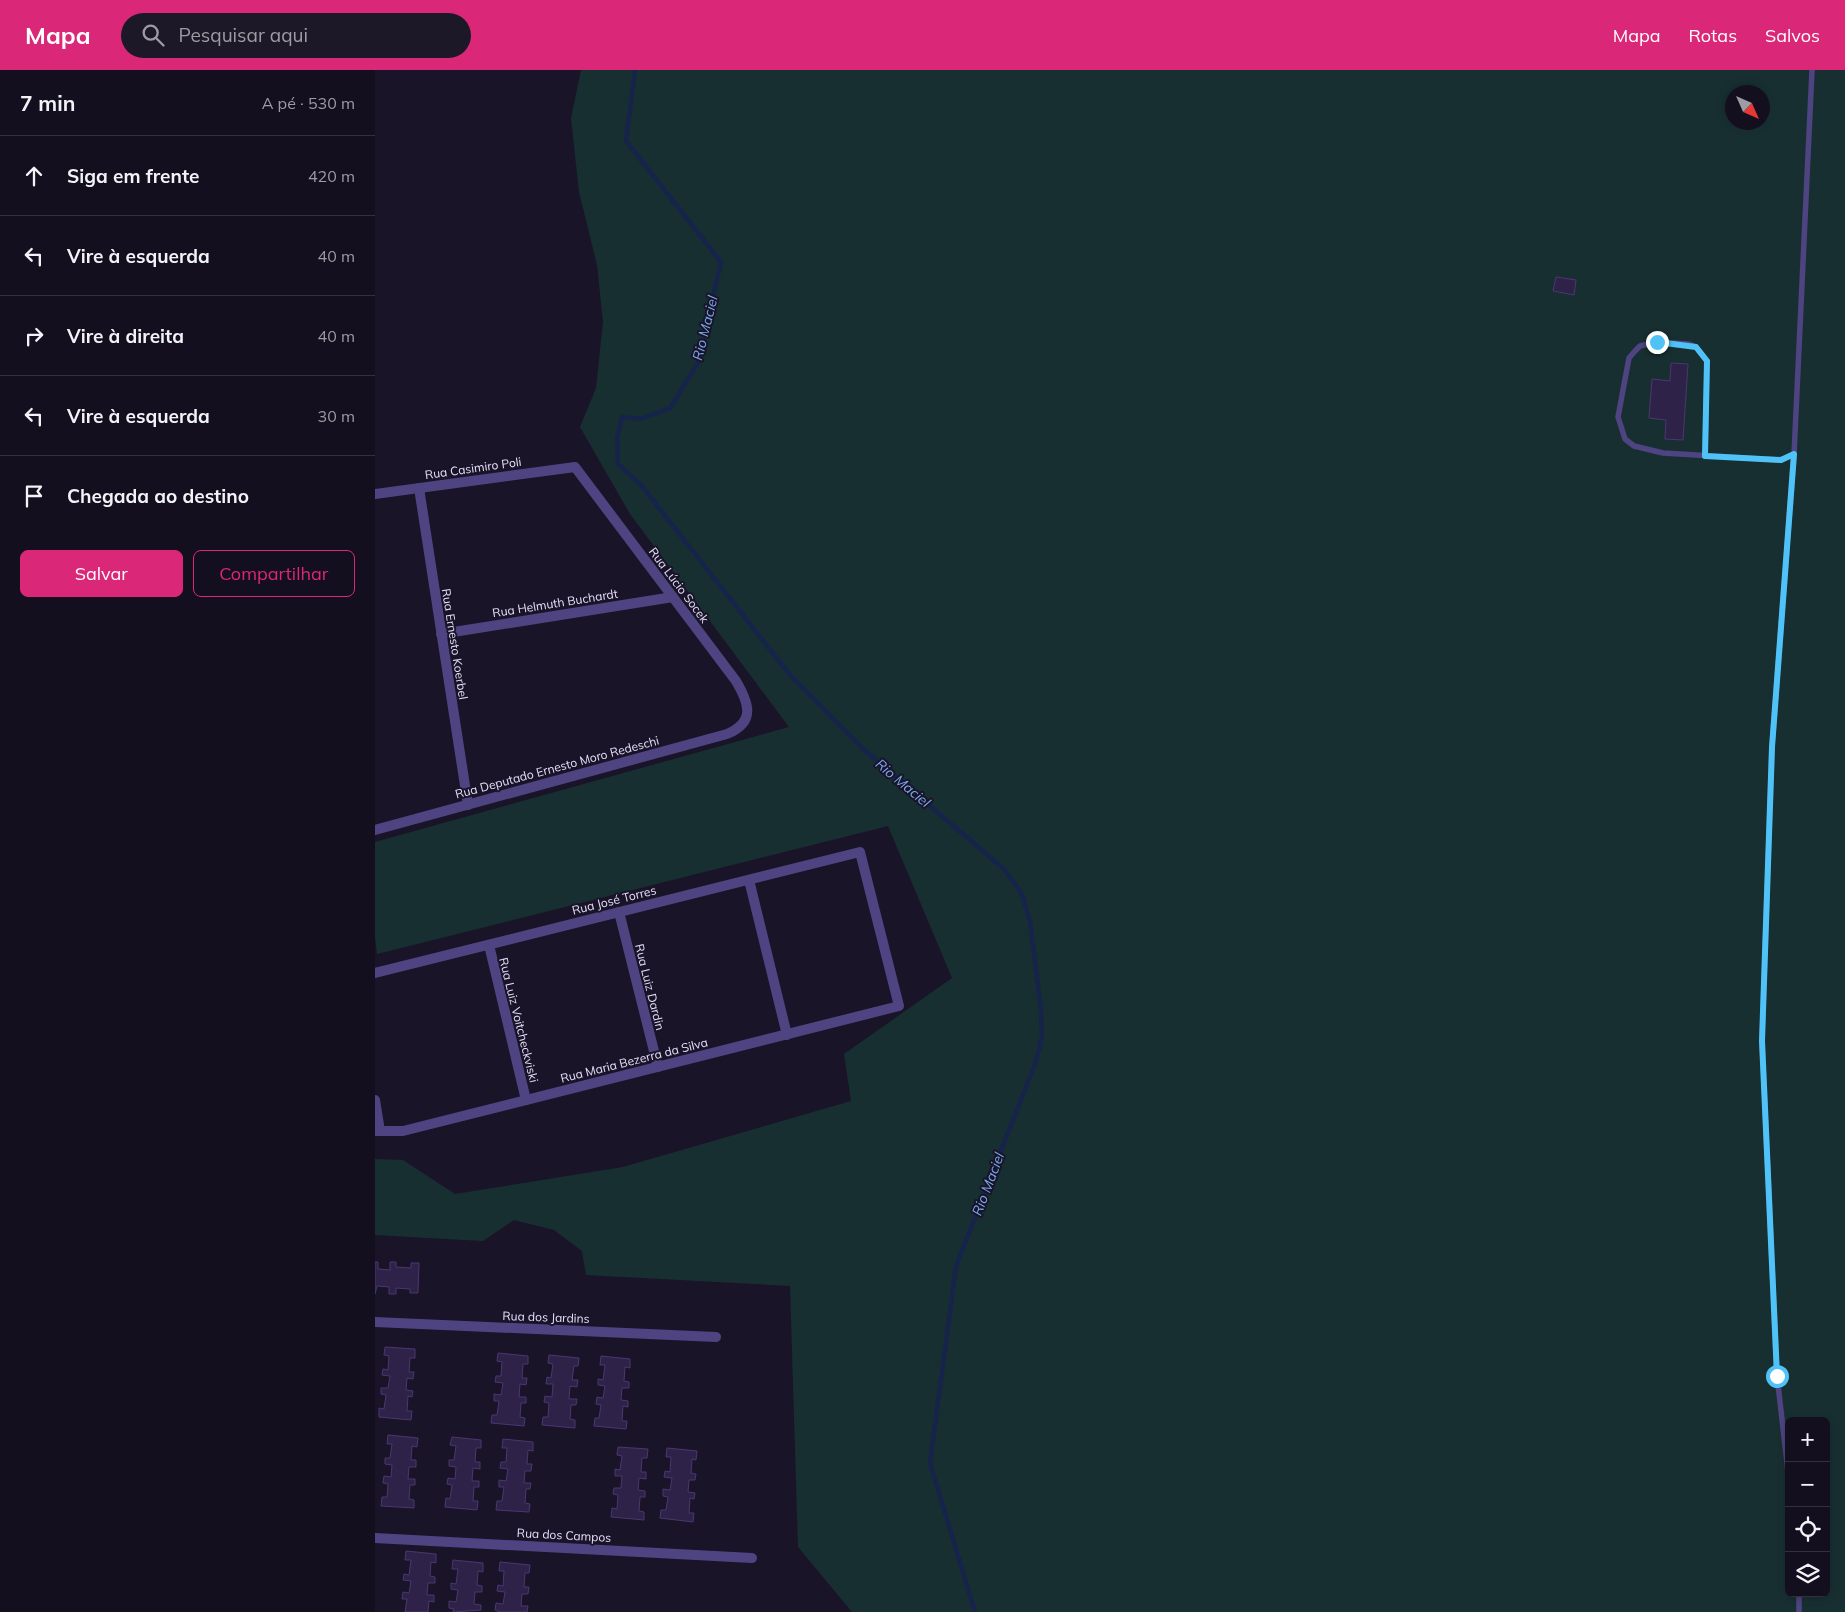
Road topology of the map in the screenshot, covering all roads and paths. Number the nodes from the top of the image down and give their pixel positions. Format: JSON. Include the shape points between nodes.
{"nodes":[{"id":1,"x":1812,"y":70,"type":"edge"},
{"id":2,"x":1794,"y":454,"type":"junction"},
{"id":3,"x":1705,"y":456,"type":"junction"},
{"id":4,"x":575,"y":467,"type":"joint"},
{"id":5,"x":419,"y":488,"type":"junction"},
{"id":6,"x":375,"y":494,"type":"edge"},
{"id":7,"x":673,"y":597,"type":"junction"},
{"id":8,"x":441,"y":634,"type":"junction"},
{"id":9,"x":743,"y":724,"type":"joint"},
{"id":10,"x":468,"y":804,"type":"junction"},
{"id":11,"x":375,"y":830,"type":"edge"},
{"id":12,"x":749,"y":880,"type":"junction"},
{"id":13,"x":619,"y":912,"type":"junction"},
{"id":14,"x":489,"y":944,"type":"junction"},
{"id":15,"x":375,"y":973,"type":"edge"},
{"id":16,"x":899,"y":1006,"type":"joint"},
{"id":17,"x":787,"y":1034,"type":"junction"},
{"id":18,"x":658,"y":1067,"type":"junction"},
{"id":19,"x":375,"y":1100,"type":"edge"},
{"id":20,"x":526,"y":1100,"type":"junction"},
{"id":21,"x":377,"y":1131,"type":"edge"},
{"id":22,"x":375,"y":1322,"type":"edge"},
{"id":23,"x":716,"y":1337,"type":"dead end"},
{"id":24,"x":1787,"y":1462,"type":"edge"},
{"id":25,"x":375,"y":1538,"type":"edge"},
{"id":26,"x":752,"y":1558,"type":"dead end"},
{"id":27,"x":1799,"y":1597,"type":"edge"},
{"id":28,"x":1799,"y":1612,"type":"edge"}],
"edges":[{"from":1,"to":2,"type":"lane"},
{"from":2,"to":3,"type":"lane","via":[[1781,460]]},
{"from":2,"to":24,"type":"lane","via":[[1772,747],[1762,1041],[1777,1376]]},
{"from":3,"to":3,"type":"lane","via":[[1663,453],[1633,446],[1625,439],[1618,416],[1629,358],[1640,346],[1657,342],[1689,344],[1703,353],[1707,361]]},
{"from":4,"to":5,"type":"street","name":"Rua Casimiro Poli"},
{"from":4,"to":7,"type":"street","name":"Rua Lúcio Socek"},
{"from":5,"to":6,"type":"street","name":"Rua Casimiro Poli"},
{"from":5,"to":8,"type":"street","name":"Rua Ernesto Koerbel"},
{"from":7,"to":8,"type":"street","name":"Rua Helmuth Buchardt"},
{"from":7,"to":9,"type":"street","name":"Rua Lúcio Socek","via":[[744,694],[747,716]]},
{"from":8,"to":10,"type":"street","name":"Rua Ernesto Koerbel"},
{"from":9,"to":10,"type":"street","name":"Rua Deputado Ernesto Moro Redeschi","via":[[727,734]]},
{"from":10,"to":11,"type":"street","name":"Rua Deputado Ernesto Moro Redeschi"},
{"from":12,"to":13,"type":"street","name":"Rua José Torres"},
{"from":12,"to":16,"type":"street","name":"Rua José Torres","via":[[860,852]]},
{"from":12,"to":17,"type":"street"},
{"from":13,"to":14,"type":"street","name":"Rua José Torres"},
{"from":13,"to":18,"type":"street","name":"Rua Luiz Dardin"},
{"from":14,"to":15,"type":"street","name":"Rua José Torres"},
{"from":14,"to":20,"type":"street","name":"Rua Luiz Voitcheckviski"},
{"from":16,"to":17,"type":"street","name":"Rua Maria Bezerra da Silva"},
{"from":17,"to":18,"type":"street","name":"Rua Maria Bezerra da Silva"},
{"from":18,"to":20,"type":"street","name":"Rua Maria Bezerra da Silva"},
{"from":19,"to":21,"type":"street"},
{"from":20,"to":21,"type":"street","name":"Rua Maria Bezerra da Silva","via":[[403,1131]]},
{"from":22,"to":23,"type":"street","name":"Rua dos Jardins"},
{"from":25,"to":26,"type":"street","name":"Rua dos Campos"},
{"from":27,"to":28,"type":"lane"}]}
